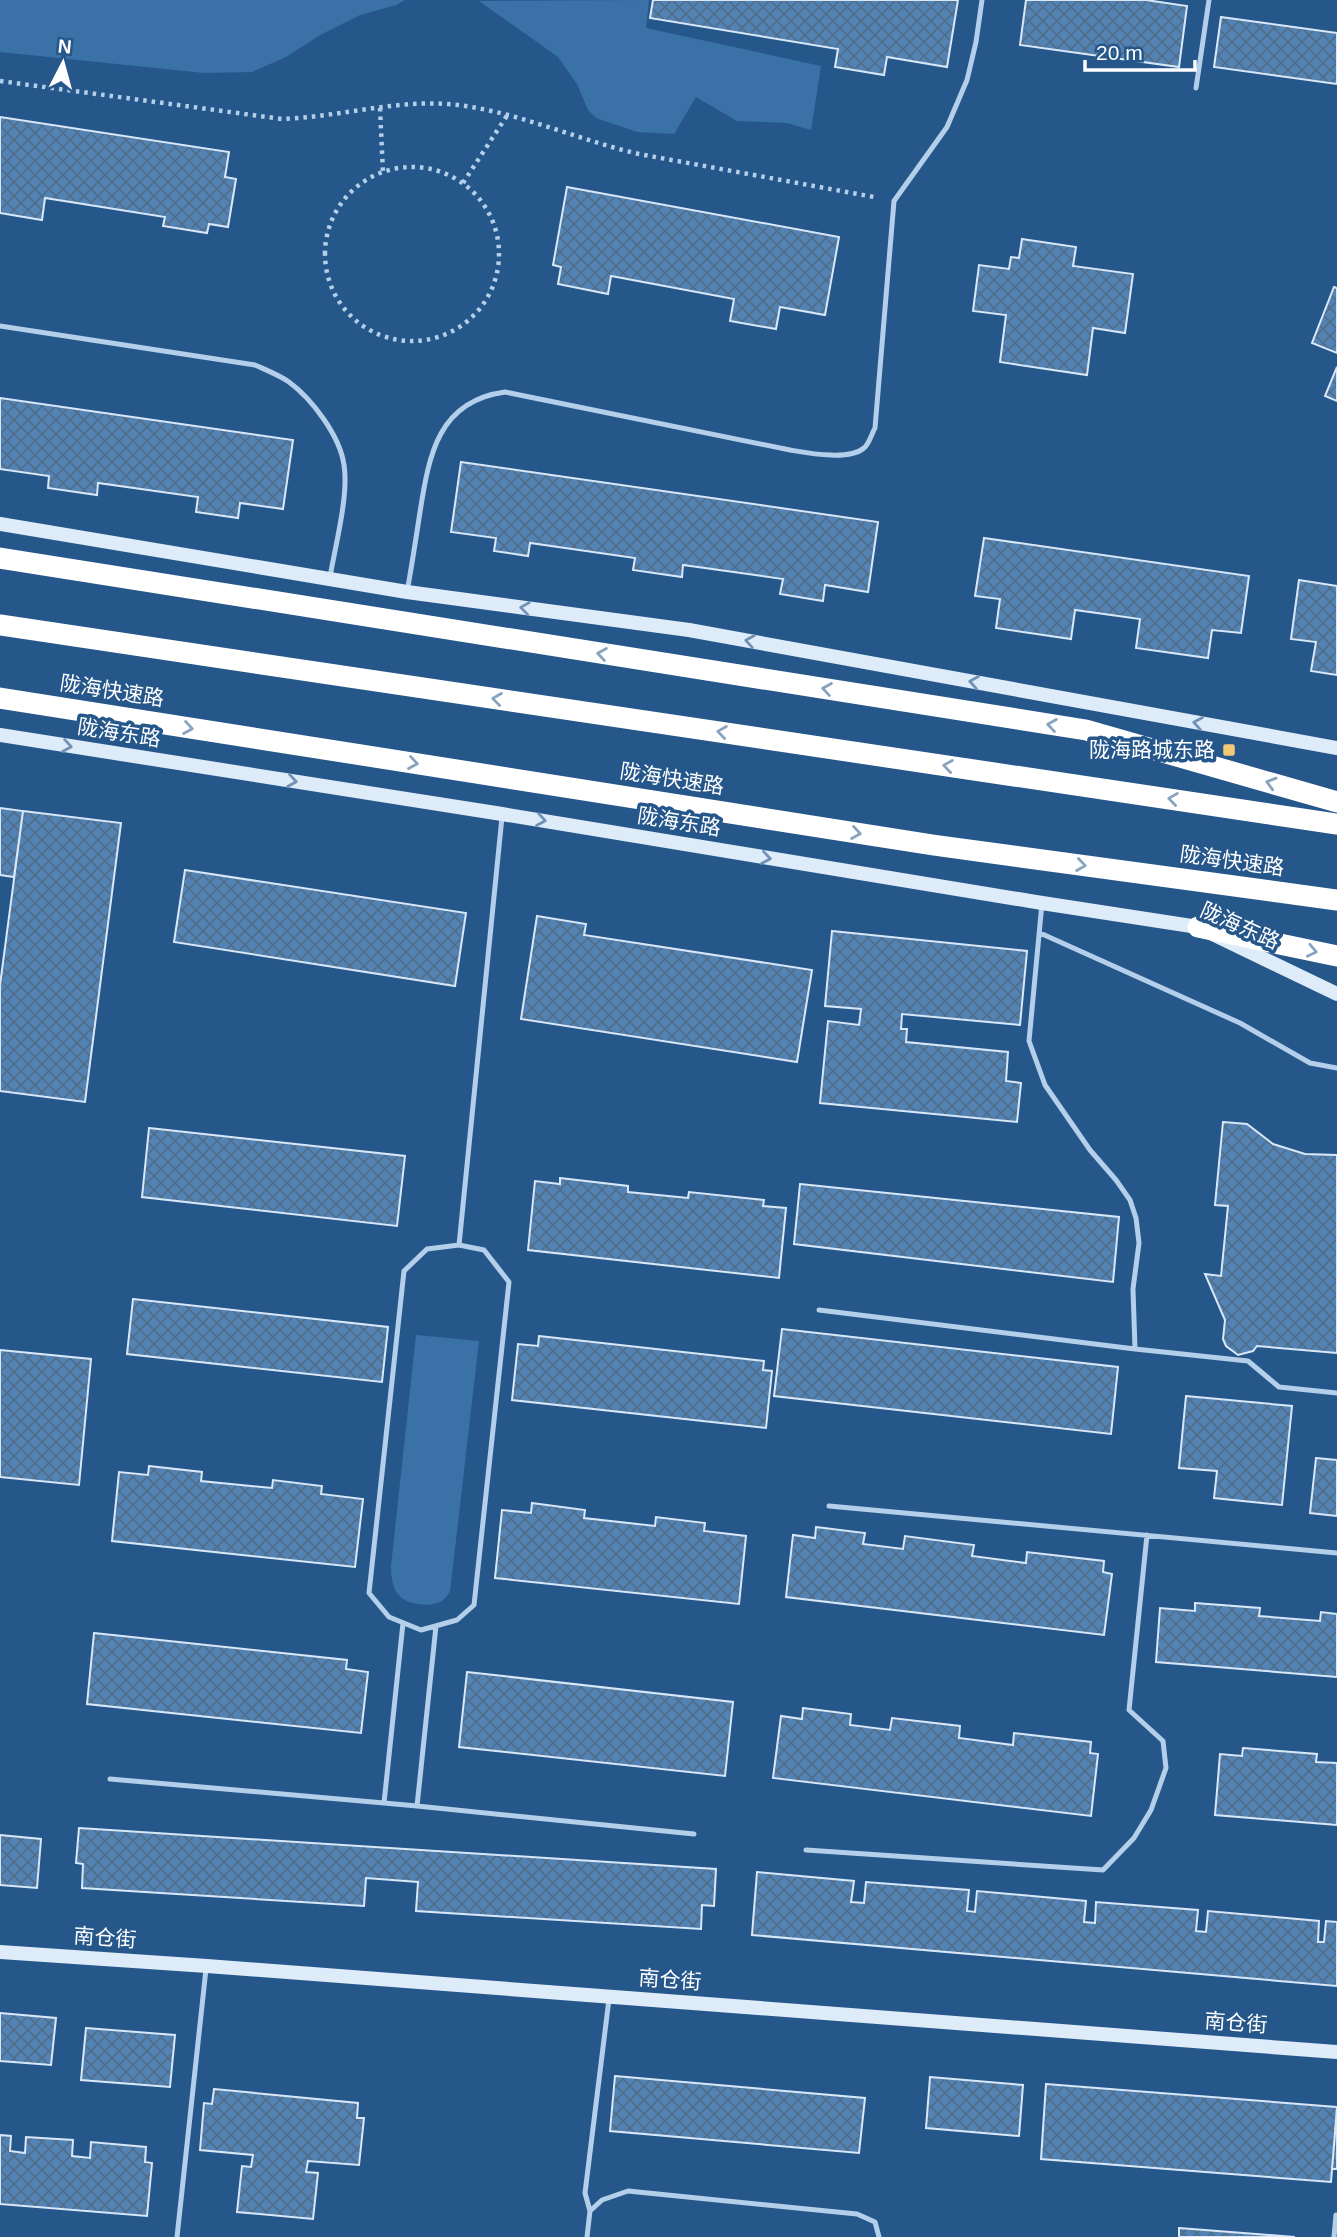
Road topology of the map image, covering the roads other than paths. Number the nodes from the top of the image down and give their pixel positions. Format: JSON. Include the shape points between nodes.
{"nodes":[{"id":1,"x":982,"y":0,"type":"edge"},
{"id":2,"x":1209,"y":0,"type":"edge"},
{"id":3,"x":1196,"y":88,"type":"dead end"},
{"id":4,"x":0,"y":326,"type":"edge"},
{"id":5,"x":0,"y":524,"type":"edge"},
{"id":6,"x":0,"y":558,"type":"edge"},
{"id":7,"x":330,"y":577,"type":"junction"},
{"id":8,"x":407,"y":592,"type":"junction"},
{"id":9,"x":0,"y":625,"type":"edge"},
{"id":10,"x":0,"y":698,"type":"edge"},
{"id":11,"x":0,"y":735,"type":"edge"},
{"id":12,"x":1337,"y":748,"type":"edge"},
{"id":13,"x":1337,"y":802,"type":"edge"},
{"id":14,"x":502,"y":814,"type":"junction"},
{"id":15,"x":1337,"y":824,"type":"edge"},
{"id":16,"x":1337,"y":900,"type":"edge"},
{"id":17,"x":1042,"y":903,"type":"junction"},
{"id":18,"x":1198,"y":927,"type":"junction"},
{"id":19,"x":1040,"y":933,"type":"junction"},
{"id":20,"x":1337,"y":956,"type":"edge"},
{"id":21,"x":1337,"y":995,"type":"edge"},
{"id":22,"x":1337,"y":1069,"type":"edge"},
{"id":23,"x":459,"y":1245,"type":"junction"},
{"id":24,"x":819,"y":1310,"type":"dead end"},
{"id":25,"x":1135,"y":1349,"type":"junction"},
{"id":26,"x":1337,"y":1393,"type":"edge"},
{"id":27,"x":829,"y":1506,"type":"dead end"},
{"id":28,"x":1147,"y":1535,"type":"junction"},
{"id":29,"x":1337,"y":1553,"type":"edge"},
{"id":30,"x":402,"y":1623,"type":"junction"},
{"id":31,"x":436,"y":1626,"type":"junction"},
{"id":32,"x":110,"y":1779,"type":"dead end"},
{"id":33,"x":384,"y":1803,"type":"junction"},
{"id":34,"x":417,"y":1806,"type":"junction"},
{"id":35,"x":694,"y":1834,"type":"dead end"},
{"id":36,"x":806,"y":1850,"type":"dead end"},
{"id":37,"x":0,"y":1952,"type":"edge"},
{"id":38,"x":207,"y":1966,"type":"junction"},
{"id":39,"x":609,"y":1996,"type":"junction"},
{"id":40,"x":1337,"y":2052,"type":"edge"},
{"id":41,"x":590,"y":2211,"type":"junction"},
{"id":42,"x":1336,"y":2216,"type":"edge"},
{"id":43,"x":177,"y":2237,"type":"edge"},
{"id":44,"x":587,"y":2237,"type":"edge"},
{"id":45,"x":879,"y":2237,"type":"edge"},
{"id":46,"x":1334,"y":2237,"type":"edge"}],
"edges":[{"from":1,"to":8,"type":"lane","via":[[967,80],[947,127],[894,201],[875,428],[864,448],[849,454],[820,455],[505,392],[487,394],[462,407],[439,435],[428,464]]},
{"from":2,"to":3,"type":"lane"},
{"from":4,"to":7,"type":"lane","via":[[255,365],[288,381],[321,414],[344,465],[343,504]]},
{"from":5,"to":7,"type":"street"},
{"from":13,"to":6,"type":"highway","one_way":true,"via":[[1086,730]]},
{"from":7,"to":8,"type":"street"},
{"from":12,"to":8,"type":"street","one_way":true,"via":[[689,630]]},
{"from":15,"to":9,"type":"highway","one_way":true},
{"from":10,"to":16,"type":"highway","name":"陇海快速路","one_way":true,"via":[[933,845]]},
{"from":11,"to":14,"type":"street","name":"陇海东路","one_way":true},
{"from":14,"to":17,"type":"street","name":"陇海东路","one_way":true},
{"from":14,"to":23,"type":"lane"},
{"from":17,"to":18,"type":"street","name":"陇海东路"},
{"from":17,"to":19,"type":"lane"},
{"from":18,"to":20,"type":"highway","one_way":true},
{"from":18,"to":21,"type":"street","name":"陇海东路"},
{"from":19,"to":22,"type":"lane","via":[[1240,1023],[1310,1063]]},
{"from":19,"to":25,"type":"lane","via":[[1029,1041],[1045,1085],[1130,1200],[1139,1244],[1133,1289]]},
{"from":23,"to":30,"type":"lane","via":[[427,1249],[404,1271],[369,1593],[389,1617]]},
{"from":23,"to":31,"type":"lane","via":[[484,1250],[509,1282],[474,1605],[457,1620]]},
{"from":24,"to":25,"type":"lane"},
{"from":25,"to":26,"type":"lane","via":[[1248,1361],[1279,1387]]},
{"from":27,"to":28,"type":"lane"},
{"from":28,"to":29,"type":"lane"},
{"from":28,"to":36,"type":"lane","via":[[1129,1710],[1163,1741],[1166,1768],[1151,1811],[1103,1870]]},
{"from":30,"to":31,"type":"lane","via":[[421,1630]]},
{"from":30,"to":33,"type":"lane"},
{"from":31,"to":34,"type":"lane"},
{"from":32,"to":33,"type":"lane"},
{"from":33,"to":34,"type":"lane"},
{"from":34,"to":35,"type":"lane"},
{"from":37,"to":38,"type":"street","name":"南仓街"},
{"from":38,"to":39,"type":"street","name":"南仓街"},
{"from":38,"to":43,"type":"lane"},
{"from":39,"to":40,"type":"street","name":"南仓街"},
{"from":39,"to":41,"type":"lane","via":[[585,2193]]},
{"from":41,"to":44,"type":"lane"},
{"from":41,"to":45,"type":"lane","via":[[602,2200],[628,2191],[857,2214],[875,2222]]},
{"from":42,"to":46,"type":"lane"}]}
